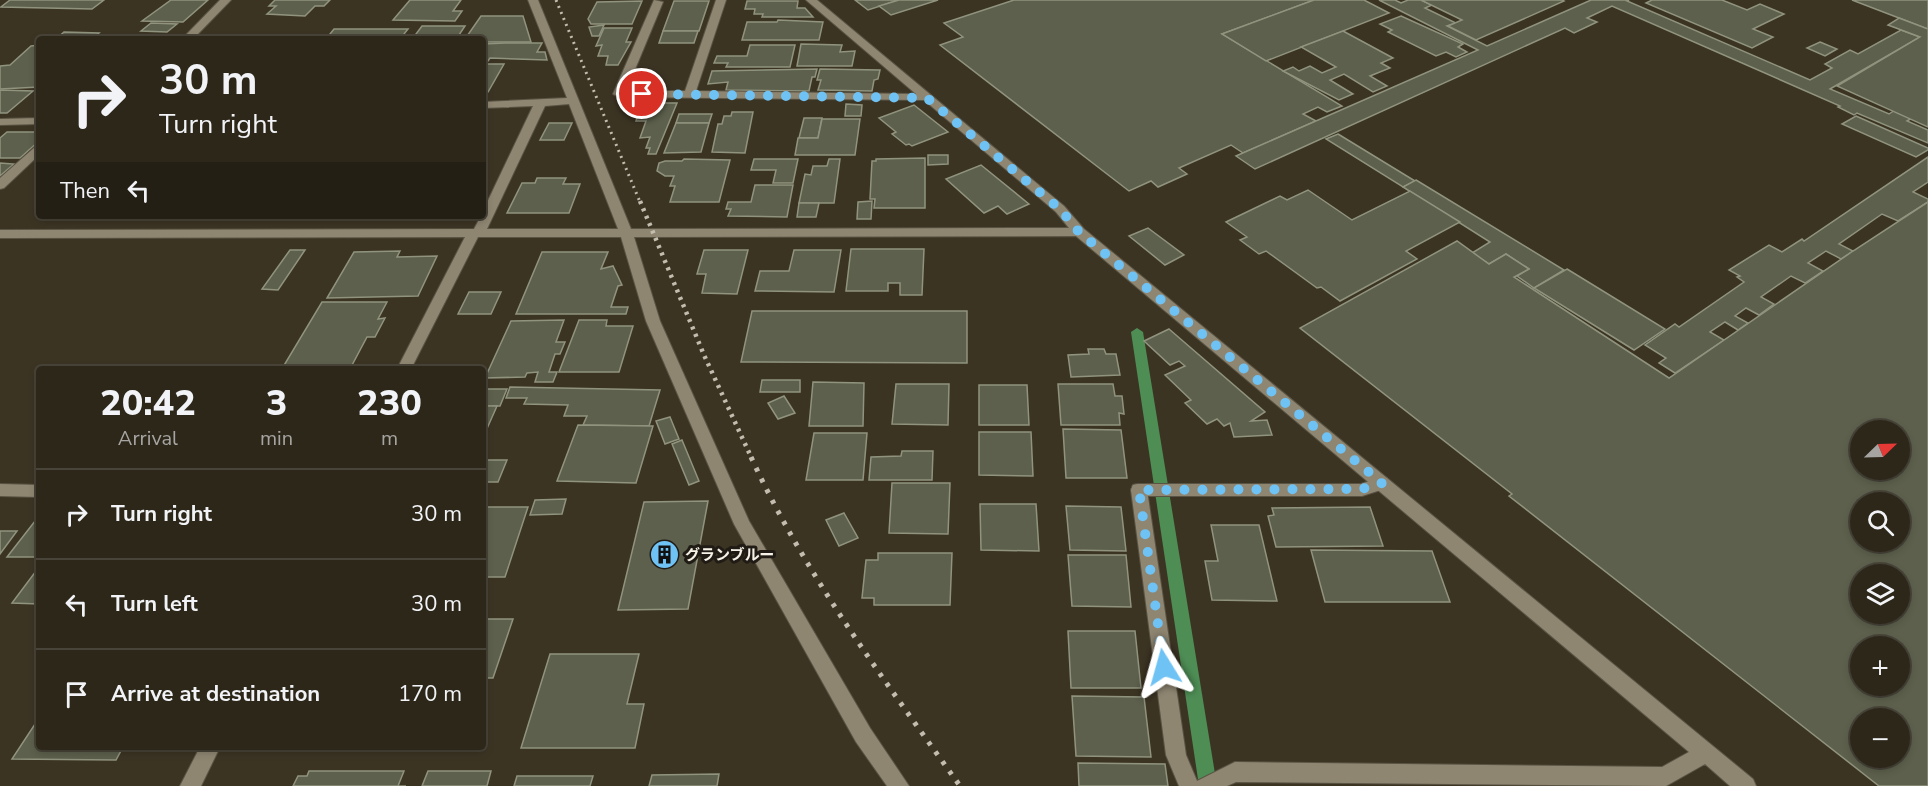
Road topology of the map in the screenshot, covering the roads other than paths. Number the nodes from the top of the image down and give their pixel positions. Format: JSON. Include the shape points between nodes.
{"nodes":[{"id":1,"x":226,"y":0,"type":"edge"},
{"id":2,"x":533,"y":0,"type":"edge"},
{"id":3,"x":721,"y":0,"type":"edge"},
{"id":4,"x":811,"y":0,"type":"edge"},
{"id":5,"x":658,"y":2,"type":"dead end"},
{"id":6,"x":191,"y":36,"type":"edge"},
{"id":7,"x":689,"y":95,"type":"junction"},
{"id":8,"x":927,"y":98,"type":"junction"},
{"id":9,"x":573,"y":101,"type":"junction"},
{"id":10,"x":540,"y":104,"type":"junction"},
{"id":11,"x":486,"y":105,"type":"edge"},
{"id":12,"x":36,"y":121,"type":"edge"},
{"id":13,"x":0,"y":122,"type":"edge"},
{"id":14,"x":36,"y":152,"type":"edge"},
{"id":15,"x":0,"y":185,"type":"edge"},
{"id":16,"x":486,"y":215,"type":"edge"},
{"id":17,"x":484,"y":219,"type":"edge"},
{"id":18,"x":626,"y":232,"type":"junction"},
{"id":19,"x":1079,"y":232,"type":"junction"},
{"id":20,"x":477,"y":233,"type":"junction"},
{"id":21,"x":0,"y":234,"type":"edge"},
{"id":22,"x":406,"y":366,"type":"edge"},
{"id":23,"x":1382,"y":483,"type":"junction"},
{"id":24,"x":0,"y":490,"type":"edge"},
{"id":25,"x":36,"y":491,"type":"edge"},
{"id":26,"x":208,"y":750,"type":"edge"},
{"id":27,"x":1706,"y":753,"type":"junction"},
{"id":28,"x":190,"y":786,"type":"edge"},
{"id":29,"x":899,"y":786,"type":"edge"},
{"id":30,"x":1189,"y":786,"type":"edge"},
{"id":31,"x":1204,"y":786,"type":"edge"},
{"id":32,"x":1746,"y":786,"type":"edge"}],
"edges":[{"from":1,"to":6,"type":"street"},
{"from":2,"to":9,"type":"street"},
{"from":3,"to":7,"type":"street"},
{"from":4,"to":8,"type":"street"},
{"from":5,"to":7,"type":"street","via":[[619,94]]},
{"from":7,"to":8,"type":"street"},
{"from":8,"to":19,"type":"street","via":[[1060,209]]},
{"from":9,"to":10,"type":"street"},
{"from":9,"to":18,"type":"street"},
{"from":10,"to":11,"type":"street"},
{"from":10,"to":16,"type":"street"},
{"from":12,"to":13,"type":"street"},
{"from":14,"to":15,"type":"street"},
{"from":17,"to":20,"type":"street"},
{"from":18,"to":19,"type":"street"},
{"from":18,"to":20,"type":"street"},
{"from":18,"to":29,"type":"street","via":[[653,321],[742,524],[863,735]]},
{"from":19,"to":23,"type":"street"},
{"from":20,"to":21,"type":"street"},
{"from":20,"to":22,"type":"street"},
{"from":23,"to":27,"type":"street"},
{"from":23,"to":30,"type":"street","via":[[1362,489],[1139,490],[1176,755]]},
{"from":24,"to":25,"type":"street"},
{"from":26,"to":28,"type":"street"},
{"from":27,"to":31,"type":"street","via":[[1664,777],[1235,772]]},
{"from":27,"to":32,"type":"street"}]}
